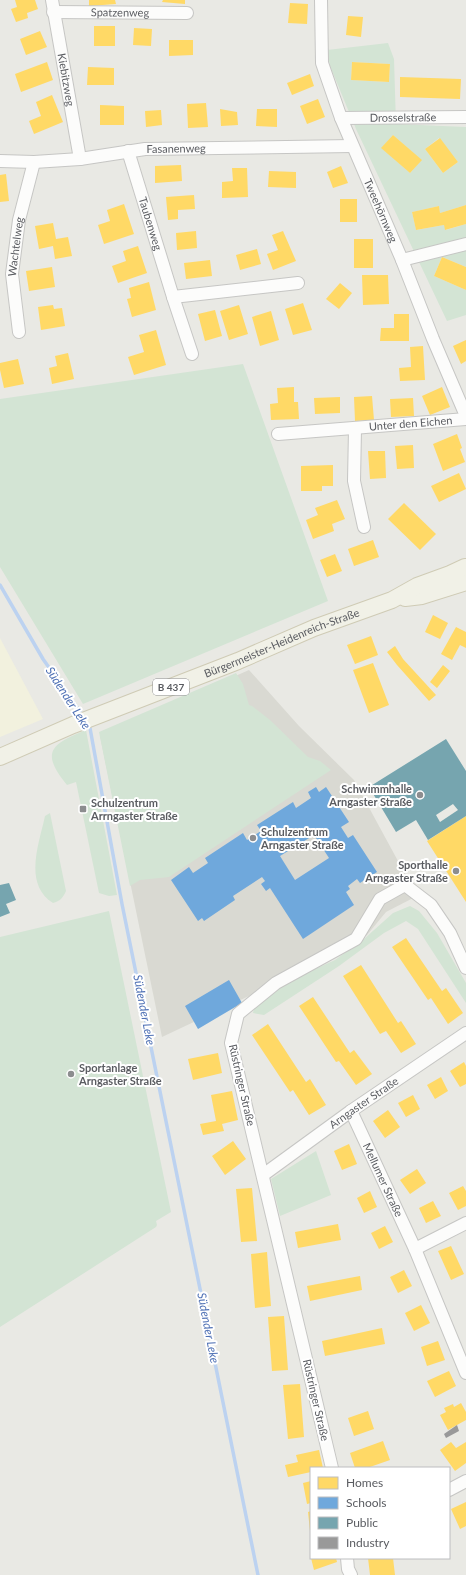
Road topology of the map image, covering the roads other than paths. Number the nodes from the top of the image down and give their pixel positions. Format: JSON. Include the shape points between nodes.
{"nodes":[{"id":1,"x":52,"y":0,"type":"edge"},
{"id":2,"x":321,"y":0,"type":"edge"},
{"id":3,"x":53,"y":12,"type":"junction"},
{"id":4,"x":187,"y":13,"type":"dead end"},
{"id":5,"x":466,"y":117,"type":"edge"},
{"id":6,"x":341,"y":118,"type":"junction"},
{"id":7,"x":352,"y":146,"type":"junction"},
{"id":8,"x":128,"y":151,"type":"junction"},
{"id":9,"x":80,"y":159,"type":"junction"},
{"id":10,"x":0,"y":161,"type":"edge"},
{"id":11,"x":34,"y":162,"type":"junction"},
{"id":12,"x":466,"y":244,"type":"edge"},
{"id":13,"x":402,"y":260,"type":"junction"},
{"id":14,"x":298,"y":283,"type":"dead end"},
{"id":15,"x":173,"y":297,"type":"junction"},
{"id":16,"x":19,"y":332,"type":"dead end"},
{"id":17,"x":192,"y":354,"type":"dead end"},
{"id":18,"x":466,"y":418,"type":"edge"},
{"id":19,"x":355,"y":429,"type":"junction"},
{"id":20,"x":278,"y":434,"type":"dead end"},
{"id":21,"x":364,"y":527,"type":"dead end"},
{"id":22,"x":466,"y":569,"type":"edge"},
{"id":23,"x":0,"y":757,"type":"edge"},
{"id":24,"x":466,"y":968,"type":"edge"},
{"id":25,"x":466,"y":1033,"type":"edge"},
{"id":26,"x":351,"y":1112,"type":"junction"},
{"id":27,"x":263,"y":1175,"type":"junction"},
{"id":28,"x":466,"y":1223,"type":"edge"},
{"id":29,"x":415,"y":1249,"type":"junction"},
{"id":30,"x":463,"y":1359,"type":"edge"},
{"id":31,"x":466,"y":1373,"type":"edge"},
{"id":32,"x":332,"y":1467,"type":"edge"},
{"id":33,"x":466,"y":1481,"type":"edge"},
{"id":34,"x":450,"y":1489,"type":"edge"},
{"id":35,"x":347,"y":1559,"type":"edge"},
{"id":36,"x":351,"y":1575,"type":"edge"}],
"edges":[{"from":1,"to":3,"type":"street","name":"Kiebitzweg"},
{"from":2,"to":6,"type":"street","name":"Tweehörnweg","via":[[322,63]]},
{"from":3,"to":4,"type":"street","name":"Spatzenweg"},
{"from":3,"to":9,"type":"street","name":"Kiebitzweg"},
{"from":5,"to":6,"type":"street","name":"Drosselstraße"},
{"from":6,"to":7,"type":"street","name":"Tweehörnweg"},
{"from":7,"to":8,"type":"street","name":"Fasanenweg"},
{"from":7,"to":13,"type":"street","name":"Tweehörnweg"},
{"from":8,"to":9,"type":"street","name":"Fasanenweg"},
{"from":8,"to":15,"type":"street","name":"Taubenweg"},
{"from":9,"to":11,"type":"street","name":"Fasanenweg"},
{"from":10,"to":11,"type":"street","name":"Fasanenweg"},
{"from":11,"to":16,"type":"street","name":"Wachtelweg","via":[[19,220],[12,274]]},
{"from":12,"to":13,"type":"street"},
{"from":13,"to":18,"type":"street","name":"Tweehörnweg"},
{"from":14,"to":15,"type":"street"},
{"from":15,"to":17,"type":"street","name":"Taubenweg"},
{"from":18,"to":19,"type":"street","name":"Unter den Eichen"},
{"from":19,"to":20,"type":"street","name":"Unter den Eichen"},
{"from":19,"to":21,"type":"street","name":"Unter den Eichen","via":[[354,481]]},
{"from":22,"to":23,"type":"main road","name":"Bürgermeister-Heidenreich-Straße","number":"B 437","via":[[417,586],[392,600],[314,628]]},
{"from":24,"to":27,"type":"street","name":"Rüstringer Straße","via":[[450,933],[431,905],[405,885],[380,899],[356,939],[276,983],[238,1014],[231,1043]]},
{"from":25,"to":26,"type":"street","name":"Arngaster Straße"},
{"from":26,"to":27,"type":"street","name":"Arngaster Straße"},
{"from":26,"to":29,"type":"street","name":"Mellumer Straße"},
{"from":27,"to":32,"type":"street","name":"Rüstringer Straße"},
{"from":28,"to":29,"type":"street"},
{"from":29,"to":30,"type":"street","name":"Mellumer Straße"},
{"from":30,"to":31,"type":"street","name":"Mellumer Straße"},
{"from":33,"to":34,"type":"street"},
{"from":35,"to":36,"type":"street"}]}
